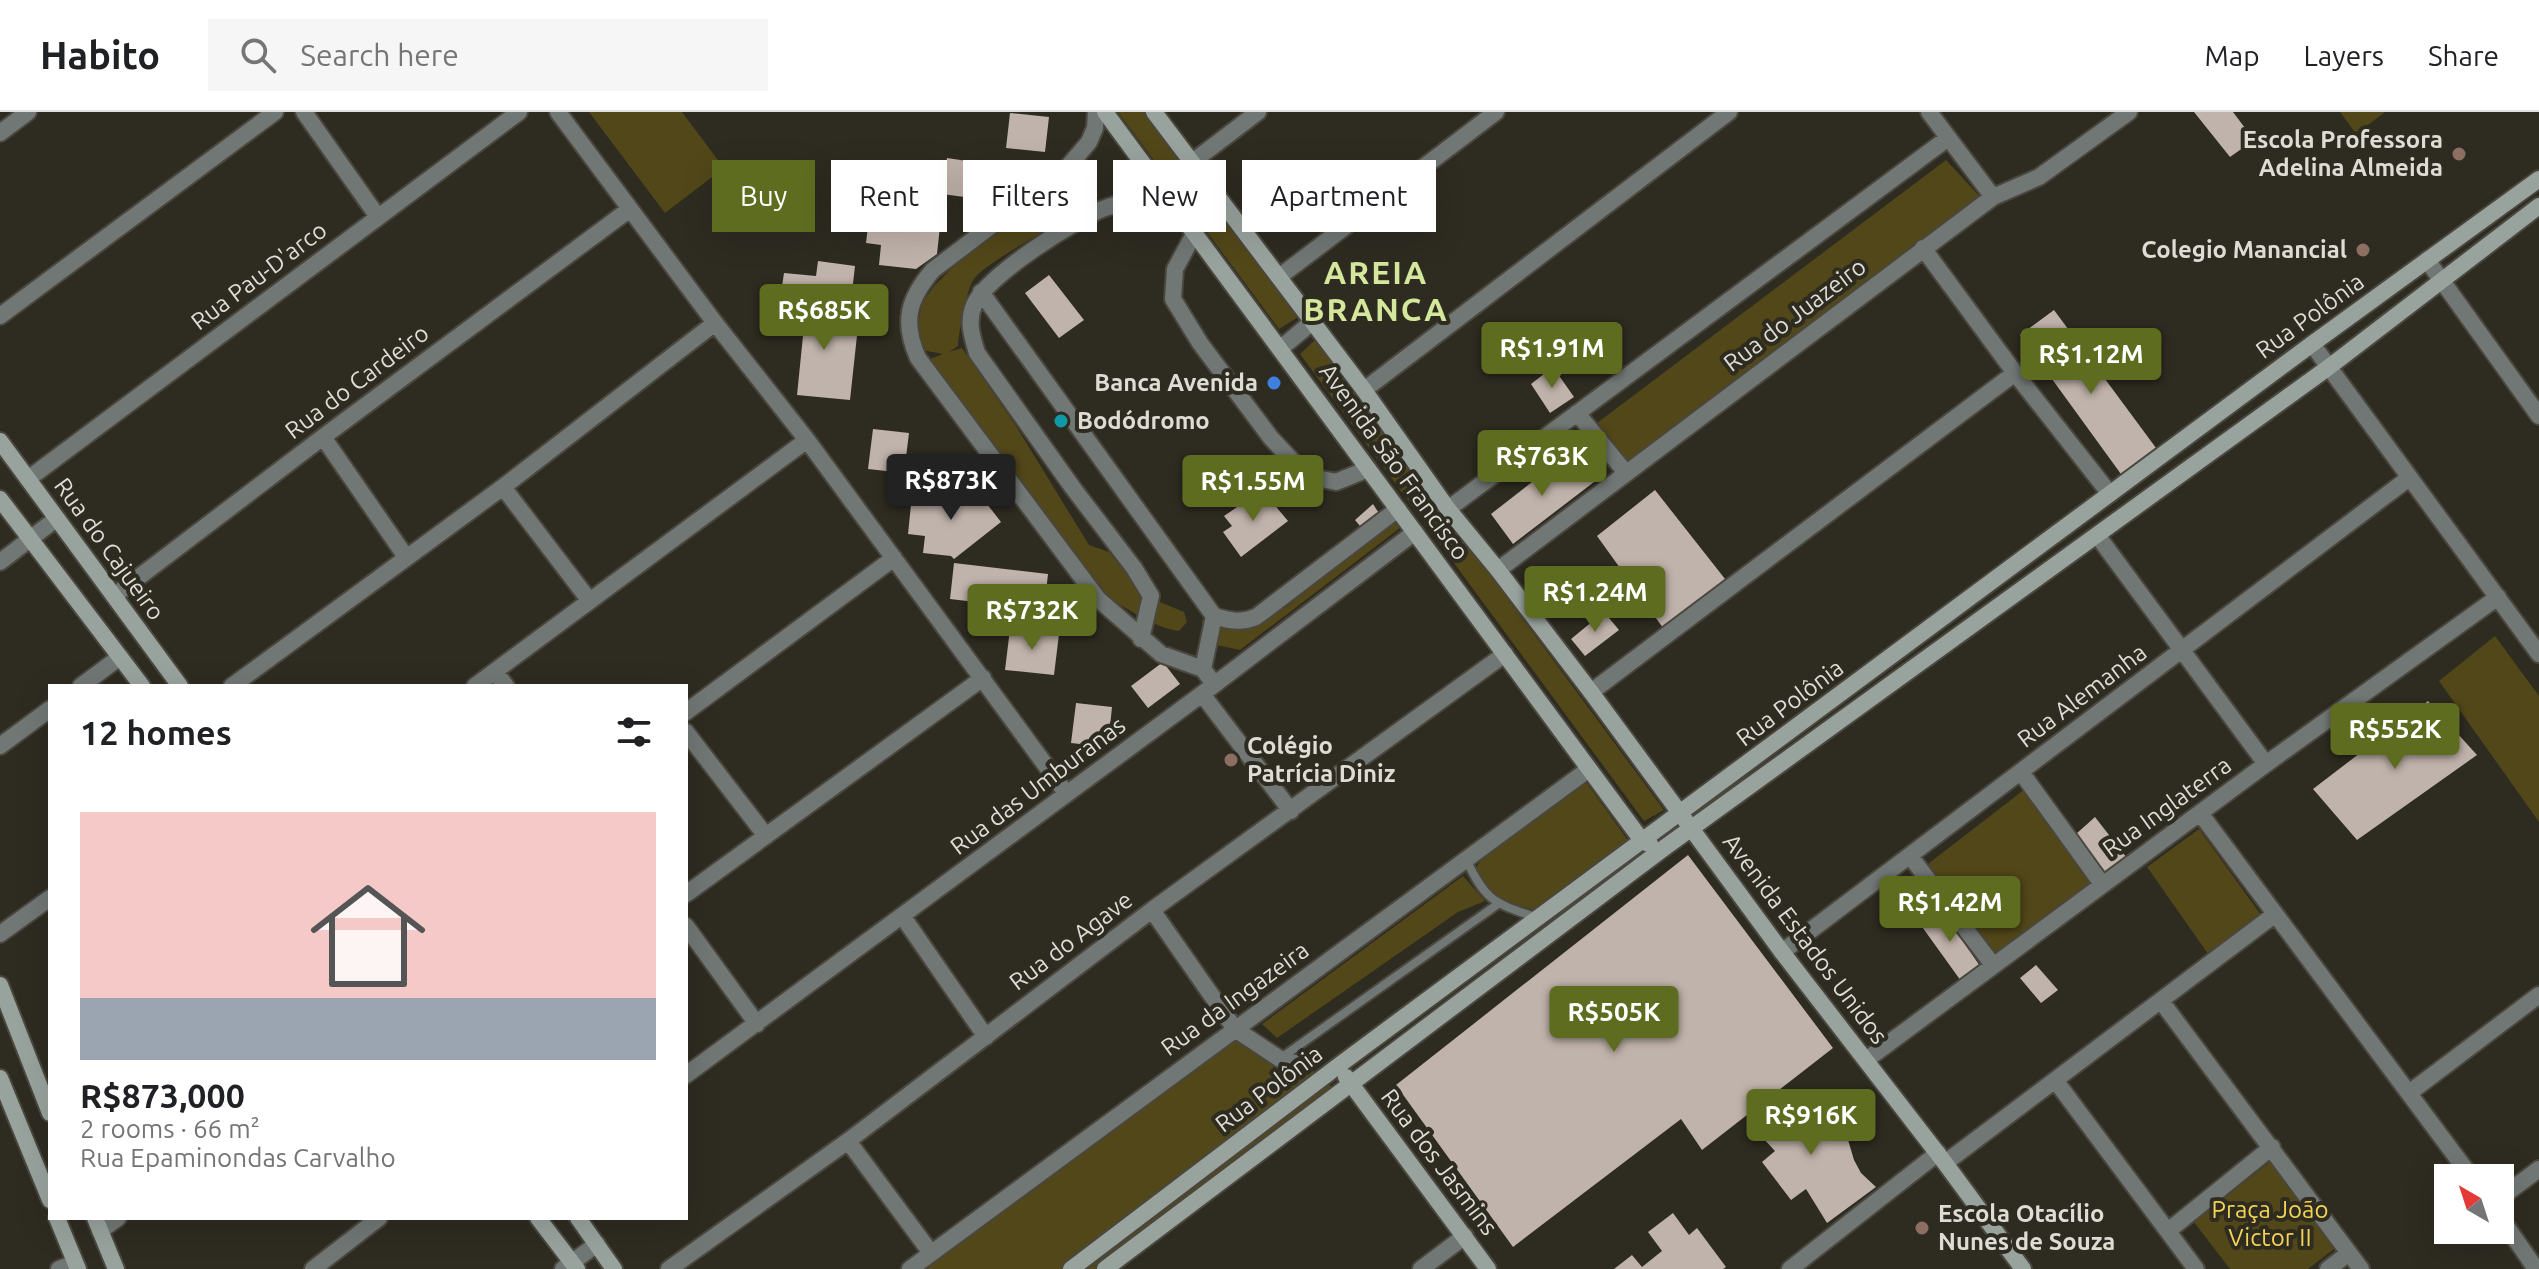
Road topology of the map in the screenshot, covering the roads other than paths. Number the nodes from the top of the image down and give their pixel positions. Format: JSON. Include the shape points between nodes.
{"nodes":[{"id":1,"x":28,"y":112,"type":"edge"},
{"id":2,"x":275,"y":112,"type":"edge"},
{"id":3,"x":304,"y":112,"type":"edge"},
{"id":4,"x":519,"y":112,"type":"edge"},
{"id":5,"x":558,"y":112,"type":"edge"},
{"id":6,"x":1096,"y":112,"type":"edge"},
{"id":7,"x":1105,"y":112,"type":"edge"},
{"id":8,"x":1154,"y":112,"type":"edge"},
{"id":9,"x":1258,"y":112,"type":"edge"},
{"id":10,"x":1496,"y":112,"type":"edge"},
{"id":11,"x":1729,"y":112,"type":"edge"},
{"id":12,"x":1929,"y":112,"type":"edge"},
{"id":13,"x":2129,"y":112,"type":"edge"},
{"id":14,"x":0,"y":133,"type":"edge"},
{"id":15,"x":1948,"y":138,"type":"junction"},
{"id":16,"x":1140,"y":160,"type":"edge"},
{"id":17,"x":1189,"y":160,"type":"edge"},
{"id":18,"x":1195,"y":160,"type":"edge"},
{"id":19,"x":2537,"y":184,"type":"edge"},
{"id":20,"x":1993,"y":197,"type":"junction"},
{"id":21,"x":1113,"y":206,"type":"edge"},
{"id":22,"x":2539,"y":206,"type":"edge"},
{"id":23,"x":1226,"y":208,"type":"edge"},
{"id":24,"x":630,"y":209,"type":"junction"},
{"id":25,"x":378,"y":217,"type":"junction"},
{"id":26,"x":1194,"y":234,"type":"joint"},
{"id":27,"x":1923,"y":248,"type":"junction"},
{"id":28,"x":2427,"y":260,"type":"junction"},
{"id":29,"x":1279,"y":277,"type":"junction"},
{"id":30,"x":2440,"y":281,"type":"junction"},
{"id":31,"x":981,"y":292,"type":"junction"},
{"id":32,"x":0,"y":316,"type":"edge"},
{"id":33,"x":715,"y":323,"type":"junction"},
{"id":34,"x":1311,"y":323,"type":"junction"},
{"id":35,"x":2312,"y":344,"type":"junction"},
{"id":36,"x":1281,"y":348,"type":"junction"},
{"id":37,"x":2329,"y":367,"type":"junction"},
{"id":38,"x":2015,"y":373,"type":"junction"},
{"id":39,"x":1364,"y":390,"type":"junction"},
{"id":40,"x":1577,"y":413,"type":"junction"},
{"id":41,"x":2539,"y":416,"type":"edge"},
{"id":42,"x":323,"y":437,"type":"junction"},
{"id":43,"x":807,"y":440,"type":"junction"},
{"id":44,"x":0,"y":441,"type":"edge"},
{"id":45,"x":1368,"y":469,"type":"junction"},
{"id":46,"x":1626,"y":473,"type":"junction"},
{"id":47,"x":2409,"y":478,"type":"junction"},
{"id":48,"x":28,"y":479,"type":"junction"},
{"id":49,"x":503,"y":487,"type":"junction"},
{"id":50,"x":2110,"y":494,"type":"junction"},
{"id":51,"x":0,"y":499,"type":"edge"},
{"id":52,"x":1398,"y":509,"type":"junction"},
{"id":53,"x":1448,"y":509,"type":"junction"},
{"id":54,"x":56,"y":519,"type":"junction"},
{"id":55,"x":1415,"y":532,"type":"junction"},
{"id":56,"x":2097,"y":535,"type":"junction"},
{"id":57,"x":29,"y":539,"type":"junction"},
{"id":58,"x":406,"y":557,"type":"junction"},
{"id":59,"x":894,"y":558,"type":"junction"},
{"id":60,"x":0,"y":562,"type":"edge"},
{"id":61,"x":1498,"y":570,"type":"junction"},
{"id":62,"x":114,"y":596,"type":"junction"},
{"id":63,"x":2498,"y":597,"type":"junction"},
{"id":64,"x":589,"y":600,"type":"junction"},
{"id":65,"x":1214,"y":616,"type":"junction"},
{"id":66,"x":1141,"y":639,"type":"junction"},
{"id":67,"x":2181,"y":652,"type":"junction"},
{"id":68,"x":1505,"y":654,"type":"junction"},
{"id":69,"x":2539,"y":654,"type":"edge"},
{"id":70,"x":120,"y":657,"type":"junction"},
{"id":71,"x":1203,"y":669,"type":"junction"},
{"id":72,"x":495,"y":672,"type":"junction"},
{"id":73,"x":983,"y":678,"type":"junction"},
{"id":74,"x":84,"y":684,"type":"edge"},
{"id":75,"x":140,"y":684,"type":"edge"},
{"id":76,"x":179,"y":684,"type":"edge"},
{"id":77,"x":235,"y":684,"type":"edge"},
{"id":78,"x":478,"y":684,"type":"edge"},
{"id":79,"x":504,"y":684,"type":"edge"},
{"id":80,"x":1208,"y":689,"type":"junction"},
{"id":81,"x":1591,"y":692,"type":"junction"},
{"id":82,"x":48,"y":710,"type":"edge"},
{"id":83,"x":688,"y":711,"type":"edge"},
{"id":84,"x":688,"y":735,"type":"edge"},
{"id":85,"x":0,"y":746,"type":"edge"},
{"id":86,"x":2266,"y":764,"type":"junction"},
{"id":87,"x":1589,"y":769,"type":"junction"},
{"id":88,"x":2021,"y":772,"type":"junction"},
{"id":89,"x":1066,"y":793,"type":"junction"},
{"id":90,"x":1291,"y":811,"type":"junction"},
{"id":91,"x":2200,"y":813,"type":"junction"},
{"id":92,"x":1680,"y":814,"type":"junction"},
{"id":93,"x":1693,"y":829,"type":"junction"},
{"id":94,"x":766,"y":836,"type":"junction"},
{"id":95,"x":1643,"y":842,"type":"junction"},
{"id":96,"x":1664,"y":848,"type":"junction"},
{"id":97,"x":1910,"y":856,"type":"junction"},
{"id":98,"x":1465,"y":859,"type":"junction"},
{"id":99,"x":2102,"y":884,"type":"junction"},
{"id":100,"x":688,"y":893,"type":"edge"},
{"id":101,"x":48,"y":899,"type":"edge"},
{"id":102,"x":1498,"y":904,"type":"junction"},
{"id":103,"x":1152,"y":910,"type":"junction"},
{"id":104,"x":2274,"y":915,"type":"junction"},
{"id":105,"x":903,"y":917,"type":"junction"},
{"id":106,"x":1539,"y":918,"type":"junction"},
{"id":107,"x":688,"y":929,"type":"edge"},
{"id":108,"x":0,"y":934,"type":"edge"},
{"id":109,"x":1782,"y":952,"type":"junction"},
{"id":110,"x":1993,"y":965,"type":"junction"},
{"id":111,"x":0,"y":985,"type":"edge"},
{"id":112,"x":2539,"y":995,"type":"edge"},
{"id":113,"x":2161,"y":1001,"type":"junction"},
{"id":114,"x":757,"y":1024,"type":"junction"},
{"id":115,"x":1235,"y":1029,"type":"junction"},
{"id":116,"x":986,"y":1037,"type":"junction"},
{"id":117,"x":1280,"y":1059,"type":"junction"},
{"id":118,"x":1866,"y":1060,"type":"junction"},
{"id":119,"x":1302,"y":1065,"type":"dead end"},
{"id":120,"x":1338,"y":1066,"type":"junction"},
{"id":121,"x":688,"y":1074,"type":"edge"},
{"id":122,"x":0,"y":1078,"type":"edge"},
{"id":123,"x":2055,"y":1080,"type":"junction"},
{"id":124,"x":1351,"y":1083,"type":"junction"},
{"id":125,"x":45,"y":1086,"type":"edge"},
{"id":126,"x":2409,"y":1093,"type":"junction"},
{"id":127,"x":848,"y":1141,"type":"junction"},
{"id":128,"x":2272,"y":1147,"type":"junction"},
{"id":129,"x":1942,"y":1158,"type":"junction"},
{"id":130,"x":43,"y":1164,"type":"edge"},
{"id":131,"x":2462,"y":1164,"type":"edge"},
{"id":132,"x":2539,"y":1169,"type":"edge"},
{"id":133,"x":2514,"y":1188,"type":"edge"},
{"id":134,"x":48,"y":1190,"type":"edge"},
{"id":135,"x":58,"y":1220,"type":"edge"},
{"id":136,"x":376,"y":1220,"type":"edge"},
{"id":137,"x":539,"y":1220,"type":"edge"},
{"id":138,"x":579,"y":1220,"type":"edge"},
{"id":139,"x":98,"y":1224,"type":"edge"},
{"id":140,"x":2168,"y":1231,"type":"junction"},
{"id":141,"x":1465,"y":1236,"type":"junction"},
{"id":142,"x":2514,"y":1237,"type":"edge"},
{"id":143,"x":597,"y":1244,"type":"junction"},
{"id":144,"x":931,"y":1253,"type":"junction"},
{"id":145,"x":2349,"y":1253,"type":"junction"},
{"id":146,"x":71,"y":1267,"type":"edge"},
{"id":147,"x":571,"y":1267,"type":"edge"},
{"id":148,"x":116,"y":1269,"type":"edge"},
{"id":149,"x":313,"y":1269,"type":"edge"},
{"id":150,"x":614,"y":1269,"type":"edge"},
{"id":151,"x":669,"y":1269,"type":"edge"},
{"id":152,"x":910,"y":1269,"type":"edge"},
{"id":153,"x":1071,"y":1269,"type":"edge"},
{"id":154,"x":1105,"y":1269,"type":"edge"},
{"id":155,"x":1421,"y":1269,"type":"edge"},
{"id":156,"x":1488,"y":1269,"type":"edge"},
{"id":157,"x":1790,"y":1269,"type":"edge"},
{"id":158,"x":2023,"y":1269,"type":"edge"},
{"id":159,"x":2196,"y":1269,"type":"edge"},
{"id":160,"x":2328,"y":1269,"type":"edge"},
{"id":161,"x":2361,"y":1269,"type":"edge"},
{"id":162,"x":2536,"y":1269,"type":"edge"}],
"edges":[{"from":1,"to":14,"type":"street"},
{"from":2,"to":32,"type":"street"},
{"from":3,"to":25,"type":"street"},
{"from":4,"to":25,"type":"street","name":"Rua Pau-D'arco"},
{"from":5,"to":24,"type":"street"},
{"from":6,"to":66,"type":"street","via":[[1089,142],[1066,169],[933,270],[913,300],[908,328],[918,358],[1098,599]]},
{"from":7,"to":16,"type":"street","name":"Avenida São Francisco"},
{"from":8,"to":17,"type":"street","name":"Avenida São Francisco"},
{"from":9,"to":18,"type":"street"},
{"from":10,"to":29,"type":"street"},
{"from":11,"to":39,"type":"street"},
{"from":12,"to":15,"type":"street"},
{"from":13,"to":20,"type":"street","name":"Rua do Juazeiro","via":[[2039,177]]},
{"from":15,"to":20,"type":"street"},
{"from":15,"to":40,"type":"street"},
{"from":19,"to":28,"type":"street","name":"Rua Polônia"},
{"from":20,"to":27,"type":"street","name":"Rua do Juazeiro"},
{"from":21,"to":31,"type":"street","via":[[1083,218]]},
{"from":22,"to":30,"type":"street","name":"Rua Polônia"},
{"from":23,"to":29,"type":"street","name":"Avenida São Francisco"},
{"from":24,"to":33,"type":"street"},
{"from":24,"to":42,"type":"street","name":"Rua do Cardeiro"},
{"from":25,"to":48,"type":"street","name":"Rua Pau-D'arco"},
{"from":26,"to":36,"type":"street","name":"Avenida São Francisco"},
{"from":26,"to":45,"type":"street","via":[[1175,269],[1173,299],[1200,343],[1299,468],[1336,482]]},
{"from":27,"to":38,"type":"street"},
{"from":27,"to":46,"type":"street","name":"Rua do Juazeiro"},
{"from":28,"to":30,"type":"street"},
{"from":28,"to":35,"type":"street","name":"Rua Polônia"},
{"from":29,"to":34,"type":"street","name":"Avenida São Francisco"},
{"from":30,"to":37,"type":"street","name":"Rua Polônia"},
{"from":30,"to":41,"type":"street"},
{"from":31,"to":65,"type":"street"},
{"from":31,"to":66,"type":"street","via":[[970,319],[977,353],[1143,582],[1151,596]]},
{"from":33,"to":43,"type":"street"},
{"from":33,"to":49,"type":"street"},
{"from":34,"to":36,"type":"street"},
{"from":34,"to":39,"type":"street","name":"Avenida São Francisco"},
{"from":35,"to":37,"type":"street"},
{"from":35,"to":50,"type":"street","name":"Rua Polônia"},
{"from":36,"to":45,"type":"street","name":"Avenida São Francisco"},
{"from":37,"to":47,"type":"street"},
{"from":37,"to":56,"type":"street","name":"Rua Polônia"},
{"from":38,"to":50,"type":"street"},
{"from":38,"to":81,"type":"street"},
{"from":39,"to":53,"type":"street","name":"Avenida São Francisco"},
{"from":40,"to":46,"type":"street"},
{"from":40,"to":53,"type":"street"},
{"from":42,"to":58,"type":"street"},
{"from":42,"to":62,"type":"street","name":"Rua do Cardeiro"},
{"from":43,"to":59,"type":"street"},
{"from":43,"to":64,"type":"street"},
{"from":44,"to":48,"type":"street","name":"Rua do Cajueiro"},
{"from":45,"to":52,"type":"street","name":"Avenida São Francisco"},
{"from":46,"to":61,"type":"street","name":"Rua do Juazeiro"},
{"from":47,"to":63,"type":"street"},
{"from":47,"to":67,"type":"street","name":"Rua Alemanha"},
{"from":48,"to":54,"type":"street","name":"Rua do Cajueiro"},
{"from":49,"to":58,"type":"street"},
{"from":49,"to":64,"type":"street"},
{"from":50,"to":92,"type":"street","name":"Rua Polônia"},
{"from":51,"to":57,"type":"street"},
{"from":52,"to":55,"type":"street","name":"Avenida São Francisco"},
{"from":52,"to":65,"type":"street","via":[[1261,614],[1242,621]]},
{"from":53,"to":61,"type":"street","name":"Avenida São Francisco"},
{"from":54,"to":57,"type":"street"},
{"from":54,"to":62,"type":"street","name":"Rua do Cajueiro"},
{"from":55,"to":68,"type":"street","name":"Avenida São Francisco"},
{"from":55,"to":80,"type":"street","name":"Rua das Umburanas"},
{"from":56,"to":67,"type":"street"},
{"from":56,"to":93,"type":"street","name":"Rua Polônia"},
{"from":57,"to":60,"type":"street"},
{"from":57,"to":70,"type":"street"},
{"from":58,"to":77,"type":"street"},
{"from":59,"to":73,"type":"street"},
{"from":59,"to":83,"type":"street"},
{"from":61,"to":81,"type":"street","name":"Avenida São Francisco"},
{"from":62,"to":76,"type":"street","name":"Rua do Cajueiro"},
{"from":63,"to":69,"type":"street"},
{"from":63,"to":86,"type":"street","name":"Rua Inglaterra"},
{"from":64,"to":72,"type":"street"},
{"from":65,"to":71,"type":"street"},
{"from":66,"to":71,"type":"street","via":[[1161,654]]},
{"from":67,"to":86,"type":"street"},
{"from":67,"to":88,"type":"street","name":"Rua Alemanha"},
{"from":68,"to":87,"type":"street","name":"Avenida São Francisco"},
{"from":68,"to":90,"type":"street","name":"Rua do Agave"},
{"from":70,"to":74,"type":"street"},
{"from":70,"to":75,"type":"street"},
{"from":71,"to":80,"type":"street"},
{"from":72,"to":78,"type":"street"},
{"from":72,"to":79,"type":"street"},
{"from":73,"to":89,"type":"street"},
{"from":73,"to":94,"type":"street"},
{"from":80,"to":89,"type":"street","name":"Rua das Umburanas"},
{"from":80,"to":90,"type":"street"},
{"from":81,"to":92,"type":"street","name":"Avenida São Francisco"},
{"from":82,"to":85,"type":"street"},
{"from":84,"to":94,"type":"street"},
{"from":86,"to":91,"type":"street","name":"Rua Inglaterra"},
{"from":87,"to":95,"type":"street","name":"Avenida São Francisco"},
{"from":87,"to":98,"type":"street","name":"Rua da Ingazeira"},
{"from":88,"to":97,"type":"street","name":"Rua Alemanha"},
{"from":88,"to":99,"type":"street"},
{"from":89,"to":105,"type":"street","name":"Rua das Umburanas"},
{"from":90,"to":103,"type":"street","name":"Rua do Agave"},
{"from":91,"to":99,"type":"street","name":"Rua Inglaterra"},
{"from":91,"to":104,"type":"street"},
{"from":92,"to":93,"type":"street","name":"Avenida Estados Unidos"},
{"from":92,"to":95,"type":"street","name":"Rua Polônia"},
{"from":93,"to":96,"type":"street","name":"Rua Polônia"},
{"from":93,"to":109,"type":"street","name":"Avenida Estados Unidos"},
{"from":94,"to":100,"type":"street"},
{"from":95,"to":96,"type":"street"},
{"from":95,"to":106,"type":"street","name":"Rua Polônia"},
{"from":96,"to":124,"type":"street","name":"Rua Polônia"},
{"from":97,"to":109,"type":"street","name":"Rua Alemanha"},
{"from":97,"to":110,"type":"street"},
{"from":98,"to":102,"type":"lane","via":[[1477,884]]},
{"from":98,"to":115,"type":"street","name":"Rua da Ingazeira"},
{"from":99,"to":110,"type":"street","name":"Rua Inglaterra"},
{"from":101,"to":108,"type":"street"},
{"from":102,"to":106,"type":"lane"},
{"from":102,"to":117,"type":"lane"},
{"from":103,"to":115,"type":"street"},
{"from":103,"to":116,"type":"street","name":"Rua do Agave"},
{"from":104,"to":113,"type":"street"},
{"from":104,"to":126,"type":"street"},
{"from":105,"to":114,"type":"street","name":"Rua das Umburanas"},
{"from":105,"to":116,"type":"street"},
{"from":106,"to":120,"type":"street","name":"Rua Polônia"},
{"from":107,"to":114,"type":"street"},
{"from":109,"to":118,"type":"street","name":"Avenida Estados Unidos"},
{"from":110,"to":118,"type":"street","name":"Rua Inglaterra"},
{"from":111,"to":125,"type":"street"},
{"from":112,"to":126,"type":"street"},
{"from":113,"to":123,"type":"street"},
{"from":113,"to":128,"type":"street"},
{"from":114,"to":121,"type":"street","name":"Rua das Umburanas"},
{"from":115,"to":117,"type":"street"},
{"from":115,"to":144,"type":"street","name":"Rua da Ingazeira"},
{"from":116,"to":127,"type":"street","name":"Rua do Agave"},
{"from":117,"to":119,"type":"street"},
{"from":118,"to":129,"type":"street","name":"Avenida Estados Unidos"},
{"from":120,"to":124,"type":"street","name":"Rua dos Jasmins"},
{"from":120,"to":153,"type":"street","name":"Rua Polônia"},
{"from":122,"to":130,"type":"street"},
{"from":123,"to":129,"type":"street"},
{"from":123,"to":140,"type":"street"},
{"from":124,"to":141,"type":"street","name":"Rua dos Jasmins"},
{"from":124,"to":154,"type":"street","name":"Rua Polônia"},
{"from":126,"to":131,"type":"street"},
{"from":127,"to":144,"type":"street"},
{"from":127,"to":151,"type":"street","name":"Rua do Agave"},
{"from":128,"to":140,"type":"street"},
{"from":128,"to":145,"type":"street"},
{"from":129,"to":157,"type":"street"},
{"from":129,"to":158,"type":"street","name":"Avenida Estados Unidos"},
{"from":130,"to":134,"type":"street"},
{"from":132,"to":133,"type":"street"},
{"from":135,"to":146,"type":"street"},
{"from":136,"to":149,"type":"street"},
{"from":137,"to":147,"type":"street"},
{"from":138,"to":143,"type":"street"},
{"from":139,"to":148,"type":"street"},
{"from":140,"to":159,"type":"street"},
{"from":141,"to":155,"type":"street"},
{"from":141,"to":156,"type":"street","name":"Rua dos Jasmins"},
{"from":142,"to":162,"type":"street"},
{"from":143,"to":147,"type":"street"},
{"from":143,"to":150,"type":"street"},
{"from":144,"to":152,"type":"street","name":"Rua da Ingazeira"},
{"from":145,"to":160,"type":"street"},
{"from":145,"to":161,"type":"street"}]}
